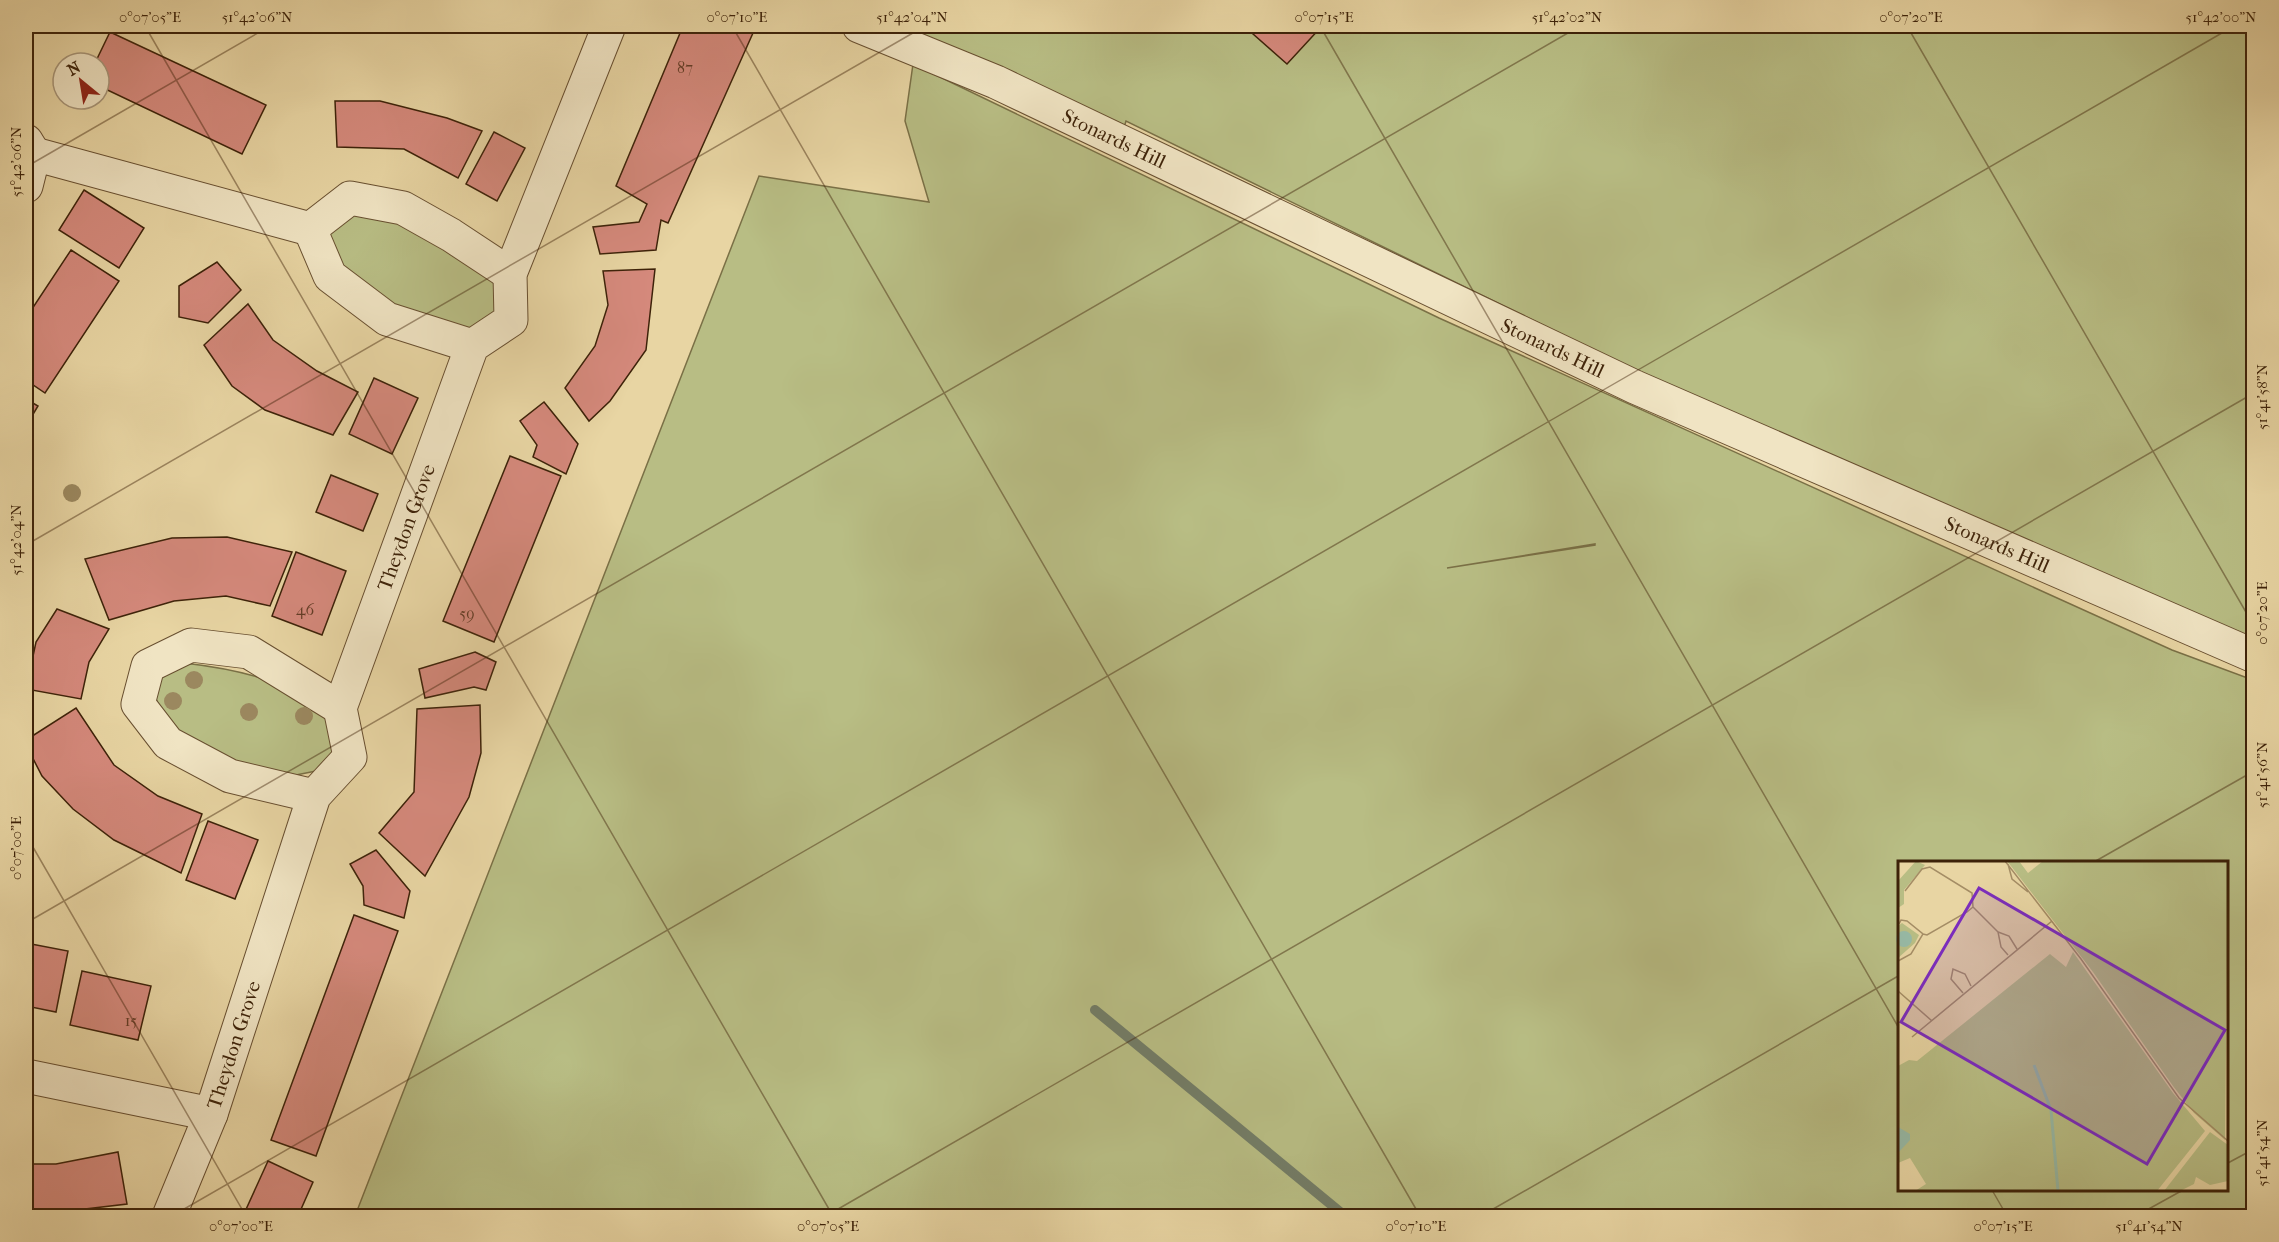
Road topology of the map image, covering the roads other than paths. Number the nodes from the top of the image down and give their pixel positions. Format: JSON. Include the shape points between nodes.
{"nodes":[{"id":1,"x":609,"y":26,"type":"edge"},
{"id":2,"x":859,"y":26,"type":"edge"},
{"id":3,"x":30,"y":148,"type":"edge"},
{"id":4,"x":26,"y":186,"type":"edge"},
{"id":5,"x":310,"y":229,"type":"junction"},
{"id":6,"x":510,"y":274,"type":"junction"},
{"id":7,"x":472,"y":346,"type":"junction"},
{"id":8,"x":2253,"y":656,"type":"edge"},
{"id":9,"x":340,"y":708,"type":"junction"},
{"id":10,"x":314,"y":796,"type":"junction"},
{"id":11,"x":26,"y":1076,"type":"edge"},
{"id":12,"x":211,"y":1114,"type":"junction"},
{"id":13,"x":169,"y":1216,"type":"edge"}],
"edges":[{"from":1,"to":6,"type":"street"},
{"from":2,"to":8,"type":"street","name":"Stonards Hill","via":[[996,82],[1635,387]]},
{"from":3,"to":4,"type":"street"},
{"from":3,"to":5,"type":"street"},
{"from":5,"to":6,"type":"street","via":[[350,198],[403,208]]},
{"from":5,"to":7,"type":"street","via":[[330,276],[387,319]]},
{"from":6,"to":7,"type":"street","via":[[511,320]]},
{"from":7,"to":9,"type":"street","name":"Theydon Grove"},
{"from":9,"to":10,"type":"street","name":"Theydon Grove","via":[[350,757]]},
{"from":9,"to":10,"type":"street","via":[[249,652],[191,645],[148,666],[138,704],[168,743],[230,776]]},
{"from":10,"to":12,"type":"street","name":"Theydon Grove"},
{"from":11,"to":12,"type":"street","name":"Theydon Grove"},
{"from":12,"to":13,"type":"street"}]}
